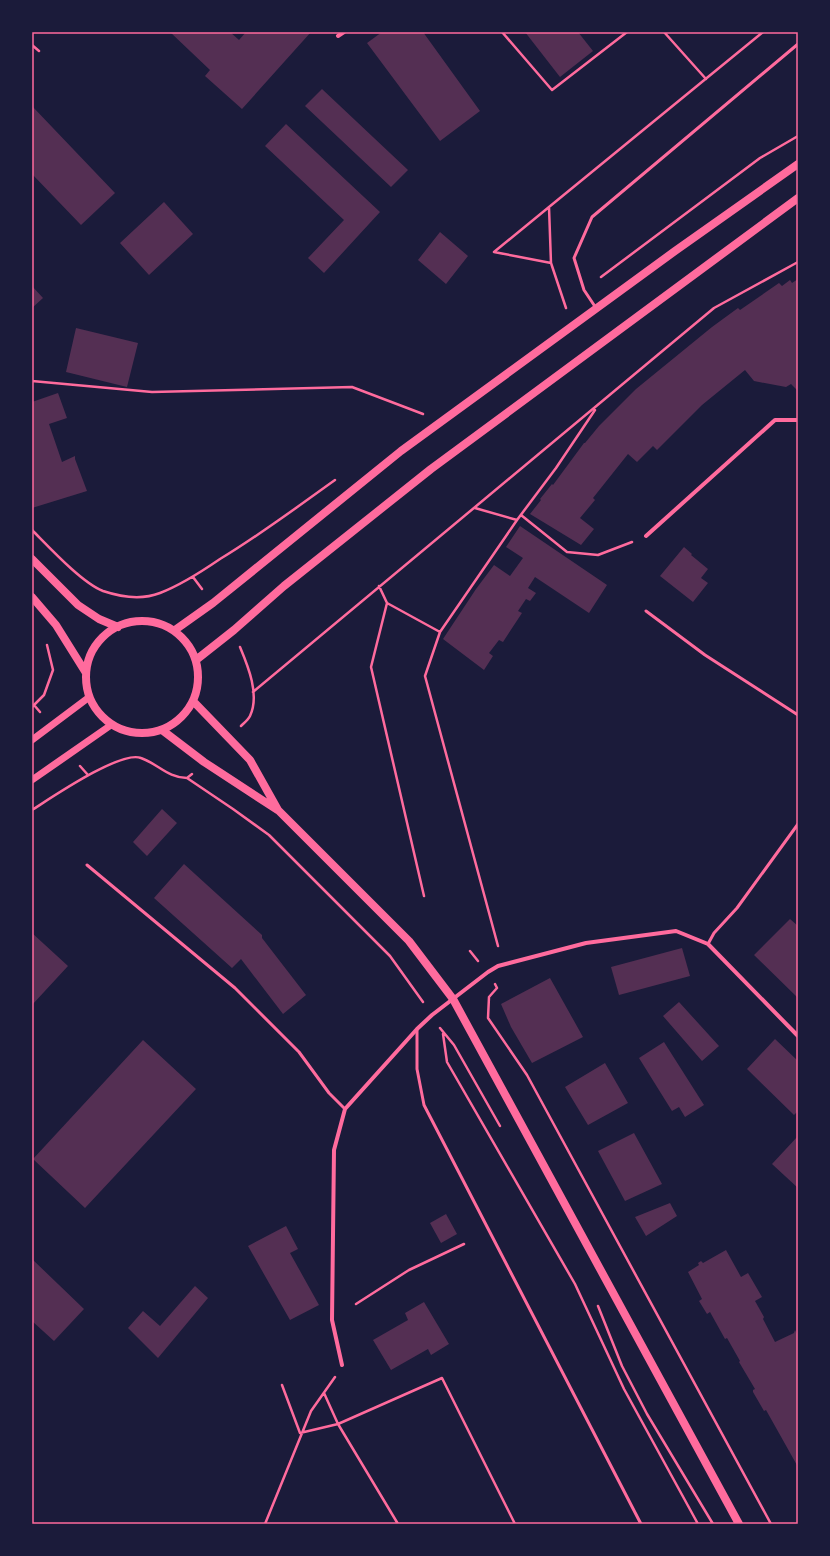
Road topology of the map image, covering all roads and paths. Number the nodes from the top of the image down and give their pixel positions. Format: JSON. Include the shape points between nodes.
{"nodes":[{"id":1,"x":344,"y":32,"type":"edge"},
{"id":2,"x":502,"y":32,"type":"edge"},
{"id":3,"x":627,"y":32,"type":"edge"},
{"id":4,"x":664,"y":32,"type":"edge"},
{"id":5,"x":764,"y":32,"type":"edge"},
{"id":6,"x":338,"y":36,"type":"dead end"},
{"id":7,"x":32,"y":44,"type":"edge"},
{"id":8,"x":798,"y":44,"type":"edge"},
{"id":9,"x":39,"y":51,"type":"dead end"},
{"id":10,"x":706,"y":79,"type":"junction"},
{"id":11,"x":798,"y":136,"type":"edge"},
{"id":12,"x":798,"y":164,"type":"edge"},
{"id":13,"x":798,"y":198,"type":"edge"},
{"id":14,"x":549,"y":207,"type":"junction"},
{"id":15,"x":798,"y":262,"type":"edge"},
{"id":16,"x":551,"y":263,"type":"junction"},
{"id":17,"x":601,"y":277,"type":"dead end"},
{"id":18,"x":566,"y":308,"type":"dead end"},
{"id":19,"x":597,"y":309,"type":"junction"},
{"id":20,"x":32,"y":382,"type":"edge"},
{"id":21,"x":598,"y":406,"type":"junction"},
{"id":22,"x":425,"y":415,"type":"dead end"},
{"id":23,"x":798,"y":420,"type":"edge"},
{"id":24,"x":475,"y":508,"type":"junction"},
{"id":25,"x":521,"y":515,"type":"junction"},
{"id":26,"x":517,"y":520,"type":"junction"},
{"id":27,"x":32,"y":530,"type":"edge"},
{"id":28,"x":646,"y":536,"type":"joint"},
{"id":29,"x":32,"y":559,"type":"edge"},
{"id":30,"x":379,"y":586,"type":"junction"},
{"id":31,"x":32,"y":596,"type":"edge"},
{"id":32,"x":213,"y":603,"type":"junction"},
{"id":33,"x":387,"y":603,"type":"junction"},
{"id":34,"x":646,"y":611,"type":"dead end"},
{"id":35,"x":118,"y":627,"type":"junction"},
{"id":36,"x":175,"y":630,"type":"junction"},
{"id":37,"x":234,"y":630,"type":"junction"},
{"id":38,"x":440,"y":632,"type":"junction"},
{"id":39,"x":46,"y":641,"type":"dead end"},
{"id":40,"x":196,"y":660,"type":"junction"},
{"id":41,"x":86,"y":673,"type":"junction"},
{"id":42,"x":253,"y":692,"type":"junction"},
{"id":43,"x":88,"y":698,"type":"junction"},
{"id":44,"x":193,"y":701,"type":"junction"},
{"id":45,"x":32,"y":707,"type":"edge"},
{"id":46,"x":798,"y":714,"type":"edge"},
{"id":47,"x":111,"y":725,"type":"junction"},
{"id":48,"x":162,"y":730,"type":"junction"},
{"id":49,"x":229,"y":738,"type":"junction"},
{"id":50,"x":32,"y":740,"type":"edge"},
{"id":51,"x":204,"y":762,"type":"junction"},
{"id":52,"x":187,"y":778,"type":"junction"},
{"id":53,"x":32,"y":780,"type":"edge"},
{"id":54,"x":32,"y":810,"type":"edge"},
{"id":55,"x":279,"y":811,"type":"junction"},
{"id":56,"x":798,"y":824,"type":"edge"},
{"id":57,"x":87,"y":865,"type":"dead end"},
{"id":58,"x":424,"y":896,"type":"dead end"},
{"id":59,"x":708,"y":944,"type":"junction"},
{"id":60,"x":498,"y":946,"type":"dead end"},
{"id":61,"x":470,"y":951,"type":"dead end"},
{"id":62,"x":488,"y":972,"type":"junction"},
{"id":63,"x":453,"y":999,"type":"junction"},
{"id":64,"x":432,"y":1015,"type":"junction"},
{"id":65,"x":417,"y":1029,"type":"junction"},
{"id":66,"x":443,"y":1033,"type":"junction"},
{"id":67,"x":798,"y":1036,"type":"edge"},
{"id":68,"x":345,"y":1109,"type":"junction"},
{"id":69,"x":504,"y":1132,"type":"dead end"},
{"id":70,"x":464,"y":1244,"type":"dead end"},
{"id":71,"x":596,"y":1299,"type":"dead end"},
{"id":72,"x":356,"y":1304,"type":"dead end"},
{"id":73,"x":342,"y":1365,"type":"dead end"},
{"id":74,"x":282,"y":1385,"type":"dead end"},
{"id":75,"x":338,"y":1424,"type":"junction"},
{"id":76,"x":300,"y":1433,"type":"junction"},
{"id":77,"x":265,"y":1524,"type":"edge"},
{"id":78,"x":398,"y":1524,"type":"edge"},
{"id":79,"x":515,"y":1524,"type":"edge"},
{"id":80,"x":641,"y":1524,"type":"edge"},
{"id":81,"x":698,"y":1524,"type":"edge"},
{"id":82,"x":713,"y":1524,"type":"edge"},
{"id":83,"x":740,"y":1524,"type":"edge"},
{"id":84,"x":771,"y":1524,"type":"edge"}],
"edges":[{"from":1,"to":6,"type":"street"},
{"from":2,"to":3,"type":"path","via":[[552,90]]},
{"from":4,"to":10,"type":"path"},
{"from":5,"to":10,"type":"path"},
{"from":7,"to":9,"type":"path"},
{"from":8,"to":19,"type":"lane","via":[[592,217],[574,258],[584,290]]},
{"from":10,"to":14,"type":"path"},
{"from":11,"to":17,"type":"path","via":[[760,158]]},
{"from":12,"to":19,"type":"main road"},
{"from":13,"to":37,"type":"main road","via":[[431,469],[284,586]]},
{"from":14,"to":16,"type":"path"},
{"from":14,"to":16,"type":"path","via":[[494,252]]},
{"from":15,"to":21,"type":"path","via":[[714,308]]},
{"from":16,"to":18,"type":"path"},
{"from":19,"to":32,"type":"main road","via":[[401,450]]},
{"from":20,"to":22,"type":"path","via":[[152,392],[352,387]]},
{"from":21,"to":24,"type":"path"},
{"from":21,"to":25,"type":"path"},
{"from":23,"to":28,"type":"street","via":[[774,420]]},
{"from":24,"to":26,"type":"path"},
{"from":24,"to":30,"type":"path"},
{"from":25,"to":26,"type":"path"},
{"from":25,"to":28,"type":"path","via":[[568,552],[598,555]]},
{"from":26,"to":38,"type":"path"},
{"from":27,"to":32,"type":"path","via":[[71,568],[104,591],[140,598],[159,594],[193,577]]},
{"from":29,"to":35,"type":"main road","via":[[78,605],[99,619]]},
{"from":30,"to":33,"type":"path"},
{"from":30,"to":42,"type":"path"},
{"from":31,"to":41,"type":"main road","via":[[56,625]]},
{"from":32,"to":36,"type":"main road"},
{"from":33,"to":38,"type":"path"},
{"from":33,"to":58,"type":"path","via":[[371,667]]},
{"from":34,"to":46,"type":"lane","via":[[705,655]]},
{"from":35,"to":36,"type":"main road","via":[[134,620],[156,621]]},
{"from":35,"to":41,"type":"main road","via":[[93,653]]},
{"from":36,"to":40,"type":"main road","via":[[188,643]]},
{"from":37,"to":40,"type":"main road"},
{"from":37,"to":42,"type":"path","via":[[249,669]]},
{"from":38,"to":60,"type":"path","via":[[425,676]]},
{"from":39,"to":45,"type":"path","via":[[53,670],[44,695]]},
{"from":40,"to":44,"type":"main road","via":[[197,688]]},
{"from":41,"to":43,"type":"main road"},
{"from":42,"to":49,"type":"path","via":[[249,717]]},
{"from":43,"to":47,"type":"main road","via":[[98,714]]},
{"from":43,"to":50,"type":"street"},
{"from":44,"to":48,"type":"main road","via":[[180,718]]},
{"from":44,"to":49,"type":"main road"},
{"from":47,"to":48,"type":"main road","via":[[128,732],[145,734]]},
{"from":47,"to":53,"type":"street"},
{"from":48,"to":51,"type":"main road"},
{"from":49,"to":55,"type":"main road","via":[[250,760]]},
{"from":51,"to":52,"type":"path"},
{"from":51,"to":55,"type":"main road"},
{"from":52,"to":54,"type":"path","via":[[178,778],[139,757],[124,759],[88,775]]},
{"from":52,"to":64,"type":"path","via":[[269,835],[390,956]]},
{"from":55,"to":63,"type":"main road","via":[[409,941]]},
{"from":56,"to":59,"type":"lane"},
{"from":57,"to":68,"type":"lane","via":[[235,988],[299,1052],[329,1093]]},
{"from":59,"to":62,"type":"street","via":[[676,931],[586,943],[498,966]]},
{"from":59,"to":67,"type":"street"},
{"from":61,"to":62,"type":"path"},
{"from":62,"to":63,"type":"street"},
{"from":62,"to":84,"type":"path","via":[[497,988],[489,997],[488,1018],[527,1075]]},
{"from":63,"to":64,"type":"street"},
{"from":63,"to":83,"type":"main road"},
{"from":64,"to":65,"type":"street"},
{"from":64,"to":66,"type":"path"},
{"from":65,"to":68,"type":"street"},
{"from":65,"to":80,"type":"lane","via":[[417,1069],[424,1105]]},
{"from":66,"to":69,"type":"path","via":[[454,1045]]},
{"from":66,"to":81,"type":"path","via":[[447,1062],[574,1284],[624,1389]]},
{"from":68,"to":73,"type":"street","via":[[334,1150],[332,1320]]},
{"from":70,"to":72,"type":"path","via":[[409,1270]]},
{"from":71,"to":82,"type":"path","via":[[622,1366]]},
{"from":74,"to":76,"type":"path"},
{"from":75,"to":76,"type":"path"},
{"from":75,"to":76,"type":"path","via":[[324,1393]]},
{"from":75,"to":78,"type":"path"},
{"from":75,"to":79,"type":"path","via":[[442,1378]]},
{"from":76,"to":77,"type":"path"}]}
